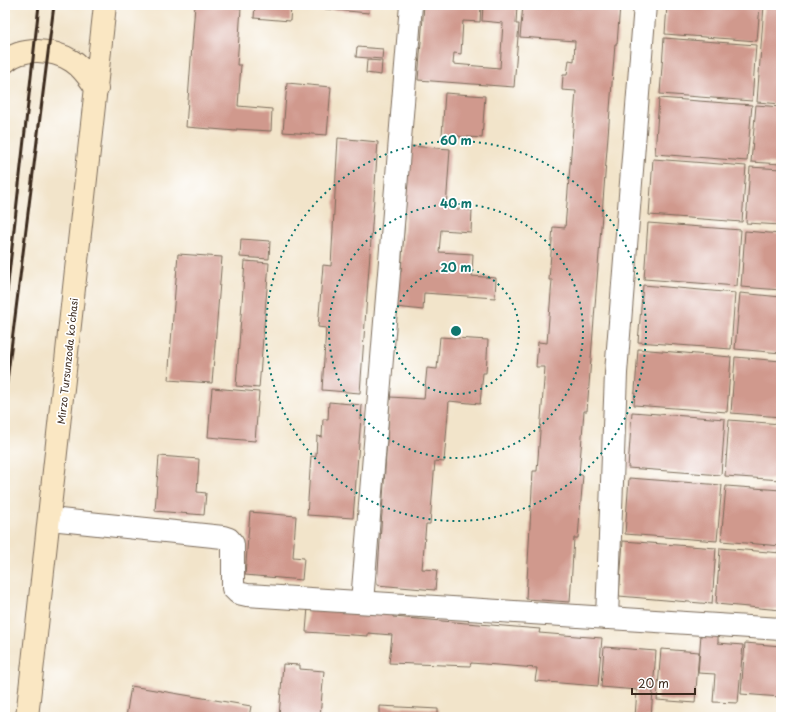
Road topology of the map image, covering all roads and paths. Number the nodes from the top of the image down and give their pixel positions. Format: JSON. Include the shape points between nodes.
{"nodes":[{"id":1,"x":105,"y":5,"type":"edge"},
{"id":2,"x":411,"y":5,"type":"edge"},
{"id":3,"x":645,"y":5,"type":"edge"},
{"id":4,"x":5,"y":62,"type":"edge"},
{"id":5,"x":97,"y":90,"type":"junction"},
{"id":6,"x":50,"y":519,"type":"junction"},
{"id":7,"x":362,"y":602,"type":"junction"},
{"id":8,"x":607,"y":618,"type":"junction"},
{"id":9,"x":781,"y":629,"type":"edge"},
{"id":10,"x":27,"y":717,"type":"edge"}],
"edges":[{"from":1,"to":5,"type":"main road","name":"Mirzo Tursunzoda koʻchasi"},
{"from":2,"to":7,"type":"street"},
{"from":3,"to":8,"type":"street","via":[[616,373]]},
{"from":4,"to":5,"type":"main road","via":[[12,56],[30,50],[60,55],[84,72]]},
{"from":5,"to":6,"type":"main road","name":"Mirzo Tursunzoda koʻchasi"},
{"from":6,"to":7,"type":"street","via":[[223,537],[233,544],[232,582],[238,593]]},
{"from":6,"to":10,"type":"main road","name":"Mirzo Tursunzoda koʻchasi"},
{"from":7,"to":8,"type":"street"},
{"from":8,"to":9,"type":"street"}]}
